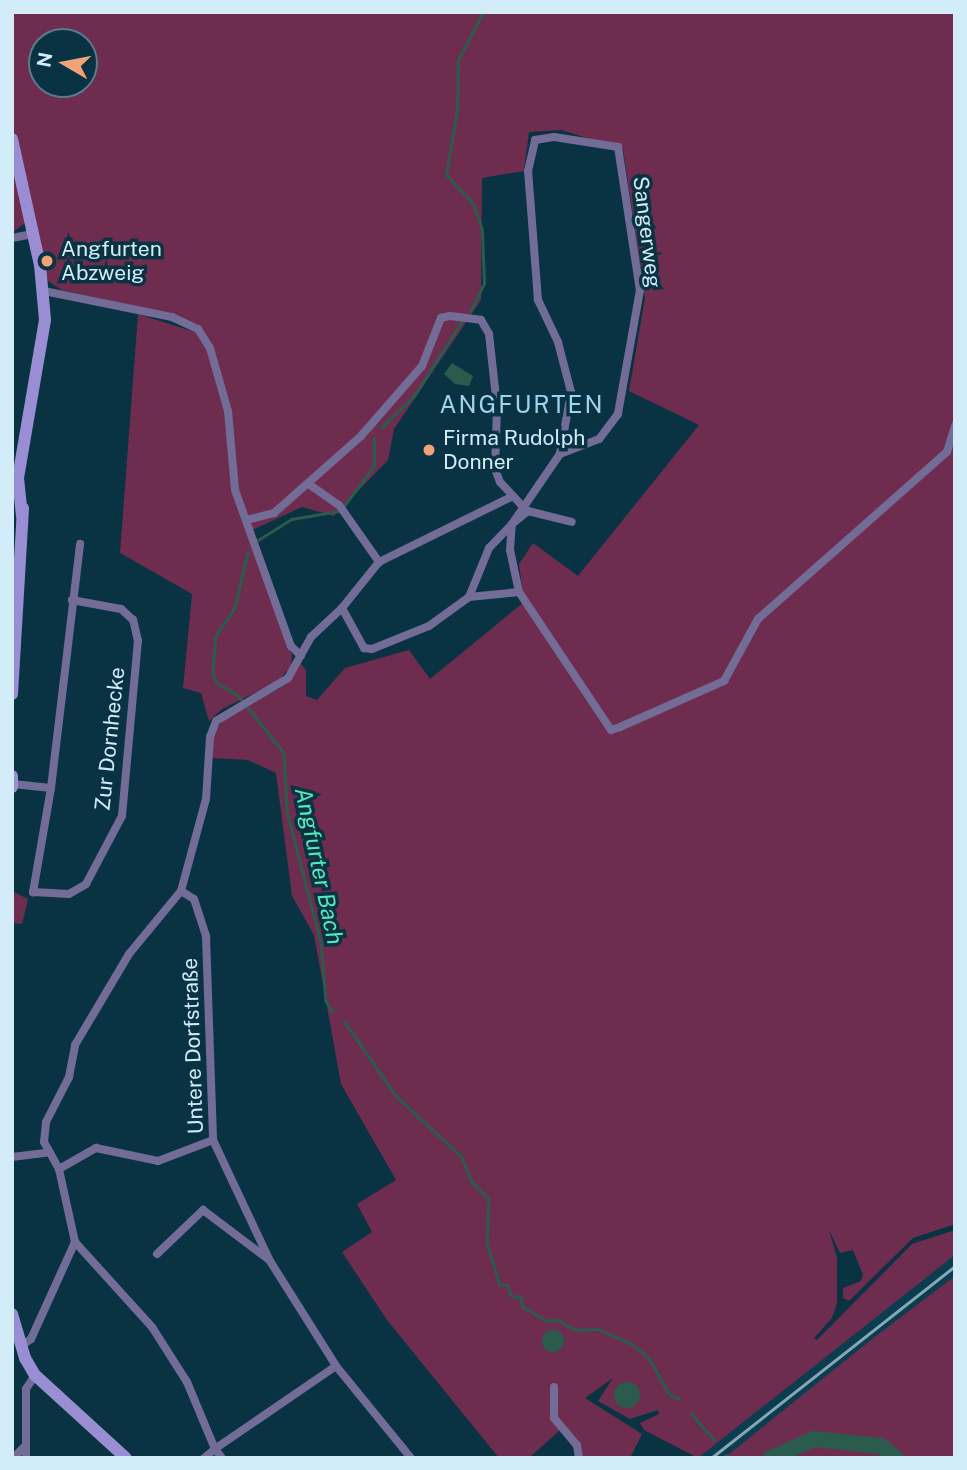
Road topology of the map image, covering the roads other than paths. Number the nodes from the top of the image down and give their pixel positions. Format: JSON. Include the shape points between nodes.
{"nodes":[{"id":1,"x":12,"y":139,"type":"edge"},
{"id":2,"x":33,"y":234,"type":"junction"},
{"id":3,"x":12,"y":237,"type":"edge"},
{"id":4,"x":44,"y":291,"type":"junction"},
{"id":5,"x":955,"y":425,"type":"edge"},
{"id":6,"x":560,"y":454,"type":"junction"},
{"id":7,"x":310,"y":485,"type":"junction"},
{"id":8,"x":511,"y":497,"type":"junction"},
{"id":9,"x":523,"y":507,"type":"junction"},
{"id":10,"x":246,"y":520,"type":"junction"},
{"id":11,"x":572,"y":522,"type":"dead end"},
{"id":12,"x":512,"y":524,"type":"junction"},
{"id":13,"x":80,"y":544,"type":"dead end"},
{"id":14,"x":379,"y":562,"type":"junction"},
{"id":15,"x":519,"y":592,"type":"junction"},
{"id":16,"x":469,"y":597,"type":"junction"},
{"id":17,"x":72,"y":600,"type":"junction"},
{"id":18,"x":342,"y":608,"type":"junction"},
{"id":19,"x":301,"y":656,"type":"junction"},
{"id":20,"x":12,"y":694,"type":"edge"},
{"id":21,"x":12,"y":776,"type":"edge"},
{"id":22,"x":13,"y":786,"type":"edge"},
{"id":23,"x":51,"y":788,"type":"junction"},
{"id":24,"x":181,"y":891,"type":"junction"},
{"id":25,"x":213,"y":1140,"type":"junction"},
{"id":26,"x":50,"y":1152,"type":"junction"},
{"id":27,"x":12,"y":1157,"type":"edge"},
{"id":28,"x":59,"y":1169,"type":"junction"},
{"id":29,"x":75,"y":1242,"type":"junction"},
{"id":30,"x":156,"y":1254,"type":"dead end"},
{"id":31,"x":270,"y":1261,"type":"junction"},
{"id":32,"x":12,"y":1314,"type":"edge"},
{"id":33,"x":21,"y":1346,"type":"junction"},
{"id":34,"x":336,"y":1366,"type":"junction"},
{"id":35,"x":35,"y":1375,"type":"junction"},
{"id":36,"x":554,"y":1387,"type":"dead end"},
{"id":37,"x":26,"y":1445,"type":"junction"},
{"id":38,"x":215,"y":1449,"type":"junction"},
{"id":39,"x":407,"y":1456,"type":"edge"},
{"id":40,"x":13,"y":1458,"type":"edge"},
{"id":41,"x":26,"y":1458,"type":"edge"},
{"id":42,"x":126,"y":1458,"type":"edge"},
{"id":43,"x":204,"y":1458,"type":"edge"},
{"id":44,"x":222,"y":1458,"type":"edge"},
{"id":45,"x":579,"y":1458,"type":"edge"}],
"edges":[{"from":1,"to":2,"type":"main road"},
{"from":2,"to":3,"type":"street"},
{"from":2,"to":4,"type":"main road"},
{"from":4,"to":10,"type":"street","via":[[172,317],[198,329],[210,348],[228,411],[235,490]]},
{"from":4,"to":20,"type":"main road","via":[[45,320],[29,435],[18,478],[22,516]]},
{"from":5,"to":15,"type":"street","via":[[947,452],[753,628],[724,681],[611,730]]},
{"from":6,"to":6,"type":"street","name":"Sangerweg","via":[[599,439],[618,414],[640,290],[618,148],[554,136],[535,141],[530,148],[538,300],[558,342],[571,391]]},
{"from":6,"to":9,"type":"street"},
{"from":7,"to":8,"type":"street","via":[[370,427],[422,366],[440,318],[481,320],[489,334],[496,407],[495,469]]},
{"from":7,"to":10,"type":"street","via":[[274,513]]},
{"from":7,"to":14,"type":"street","via":[[339,505]]},
{"from":8,"to":9,"type":"street"},
{"from":8,"to":14,"type":"street"},
{"from":9,"to":12,"type":"street"},
{"from":10,"to":19,"type":"street","via":[[291,646]]},
{"from":11,"to":12,"type":"street","via":[[528,511]]},
{"from":12,"to":15,"type":"street","via":[[510,550]]},
{"from":12,"to":16,"type":"street","via":[[489,548]]},
{"from":13,"to":17,"type":"street","name":"Zur Dornhecke"},
{"from":14,"to":18,"type":"street"},
{"from":15,"to":16,"type":"street"},
{"from":16,"to":18,"type":"street","via":[[429,626],[372,649],[356,639]]},
{"from":17,"to":23,"type":"street","name":"Zur Dornhecke"},
{"from":17,"to":23,"type":"street","name":"Zur Dornhecke","via":[[121,609],[133,620],[138,641],[122,816],[86,884],[75,893],[33,892]]},
{"from":18,"to":19,"type":"street","via":[[311,637]]},
{"from":19,"to":24,"type":"street","via":[[288,678],[216,721],[210,737],[206,799]]},
{"from":21,"to":22,"type":"main road"},
{"from":22,"to":23,"type":"street"},
{"from":24,"to":25,"type":"street","name":"Untere Dorfstraße","via":[[194,899],[206,937]]},
{"from":24,"to":26,"type":"street","via":[[129,954],[75,1045],[69,1077],[46,1122],[44,1142]]},
{"from":25,"to":28,"type":"street","via":[[158,1161],[96,1148]]},
{"from":25,"to":31,"type":"street","name":"Untere Dorfstraße"},
{"from":26,"to":27,"type":"street"},
{"from":26,"to":28,"type":"street"},
{"from":28,"to":29,"type":"street"},
{"from":29,"to":33,"type":"street","via":[[31,1339]]},
{"from":29,"to":38,"type":"street","via":[[152,1327],[187,1382]]},
{"from":30,"to":31,"type":"street","via":[[203,1210]]},
{"from":31,"to":34,"type":"street","name":"Untere Dorfstraße"},
{"from":32,"to":33,"type":"main road"},
{"from":33,"to":35,"type":"main road"},
{"from":34,"to":38,"type":"street"},
{"from":34,"to":39,"type":"street","name":"Untere Dorfstraße"},
{"from":35,"to":37,"type":"street","via":[[26,1389]]},
{"from":35,"to":42,"type":"main road"},
{"from":36,"to":45,"type":"street","via":[[554,1418],[577,1445]]},
{"from":37,"to":40,"type":"street"},
{"from":37,"to":41,"type":"street"},
{"from":38,"to":43,"type":"street"},
{"from":38,"to":44,"type":"street"}]}
